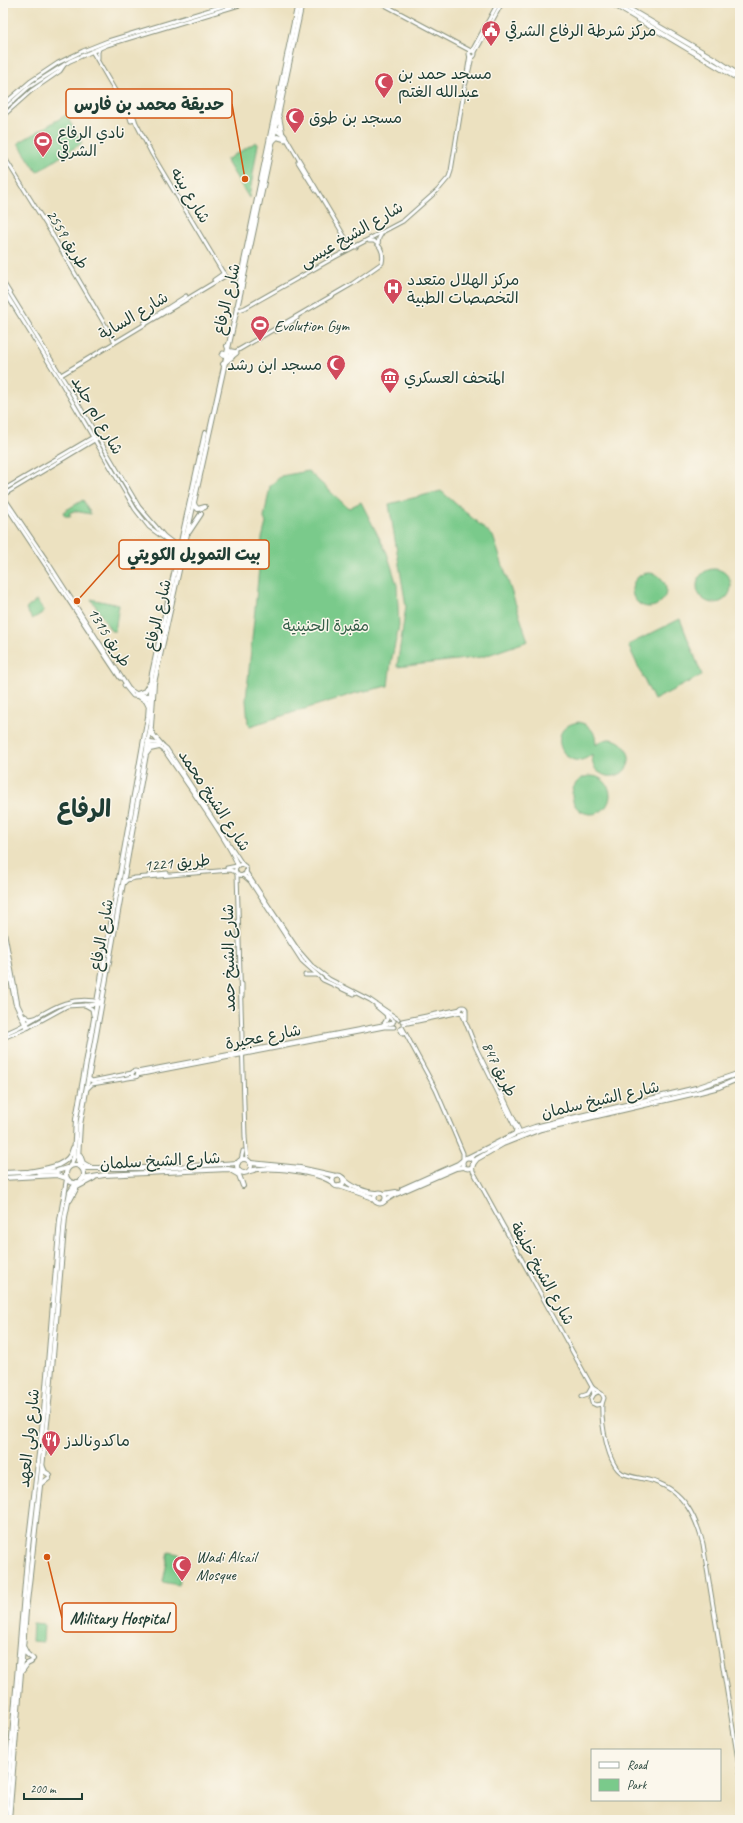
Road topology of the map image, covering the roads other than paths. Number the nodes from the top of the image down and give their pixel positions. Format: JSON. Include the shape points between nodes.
{"nodes":[{"id":1,"x":233,"y":3,"type":"edge"},
{"id":2,"x":246,"y":3,"type":"edge"},
{"id":3,"x":302,"y":3,"type":"edge"},
{"id":4,"x":381,"y":3,"type":"edge"},
{"id":5,"x":498,"y":3,"type":"edge"},
{"id":6,"x":502,"y":3,"type":"edge"},
{"id":7,"x":611,"y":3,"type":"edge"},
{"id":8,"x":619,"y":3,"type":"edge"},
{"id":9,"x":297,"y":5,"type":"edge"},
{"id":10,"x":100,"y":48,"type":"junction"},
{"id":11,"x":93,"y":49,"type":"junction"},
{"id":12,"x":472,"y":53,"type":"junction"},
{"id":13,"x":82,"y":55,"type":"junction"},
{"id":14,"x":96,"y":57,"type":"junction"},
{"id":15,"x":64,"y":64,"type":"junction"},
{"id":16,"x":740,"y":76,"type":"edge"},
{"id":17,"x":740,"y":80,"type":"edge"},
{"id":18,"x":3,"y":105,"type":"edge"},
{"id":19,"x":279,"y":106,"type":"junction"},
{"id":20,"x":3,"y":110,"type":"edge"},
{"id":21,"x":3,"y":116,"type":"edge"},
{"id":22,"x":273,"y":128,"type":"junction"},
{"id":23,"x":282,"y":132,"type":"junction"},
{"id":24,"x":284,"y":139,"type":"junction"},
{"id":25,"x":271,"y":145,"type":"junction"},
{"id":26,"x":3,"y":155,"type":"edge"},
{"id":27,"x":20,"y":183,"type":"junction"},
{"id":28,"x":25,"y":191,"type":"junction"},
{"id":29,"x":385,"y":231,"type":"junction"},
{"id":30,"x":365,"y":242,"type":"junction"},
{"id":31,"x":378,"y":244,"type":"junction"},
{"id":32,"x":356,"y":247,"type":"junction"},
{"id":33,"x":348,"y":252,"type":"junction"},
{"id":34,"x":224,"y":274,"type":"joint"},
{"id":35,"x":3,"y":282,"type":"edge"},
{"id":36,"x":3,"y":289,"type":"edge"},
{"id":37,"x":331,"y":296,"type":"junction"},
{"id":38,"x":236,"y":307,"type":"junction"},
{"id":39,"x":114,"y":341,"type":"junction"},
{"id":40,"x":227,"y":345,"type":"junction"},
{"id":41,"x":235,"y":352,"type":"junction"},
{"id":42,"x":224,"y":355,"type":"junction"},
{"id":43,"x":232,"y":357,"type":"junction"},
{"id":44,"x":223,"y":364,"type":"junction"},
{"id":45,"x":61,"y":374,"type":"junction"},
{"id":46,"x":86,"y":424,"type":"junction"},
{"id":47,"x":95,"y":437,"type":"junction"},
{"id":48,"x":85,"y":443,"type":"junction"},
{"id":49,"x":103,"y":454,"type":"junction"},
{"id":50,"x":3,"y":490,"type":"edge"},
{"id":51,"x":9,"y":492,"type":"junction"},
{"id":52,"x":3,"y":496,"type":"edge"},
{"id":53,"x":194,"y":499,"type":"junction"},
{"id":54,"x":4,"y":502,"type":"edge"},
{"id":55,"x":205,"y":507,"type":"dead end"},
{"id":56,"x":201,"y":514,"type":"dead end"},
{"id":57,"x":184,"y":537,"type":"junction"},
{"id":58,"x":173,"y":544,"type":"junction"},
{"id":59,"x":182,"y":547,"type":"junction"},
{"id":60,"x":177,"y":557,"type":"junction"},
{"id":61,"x":151,"y":678,"type":"junction"},
{"id":62,"x":138,"y":696,"type":"junction"},
{"id":63,"x":151,"y":697,"type":"junction"},
{"id":64,"x":149,"y":707,"type":"junction"},
{"id":65,"x":151,"y":726,"type":"junction"},
{"id":66,"x":146,"y":743,"type":"junction"},
{"id":67,"x":160,"y":746,"type":"junction"},
{"id":68,"x":145,"y":754,"type":"junction"},
{"id":69,"x":243,"y":865,"type":"junction"},
{"id":70,"x":237,"y":866,"type":"junction"},
{"id":71,"x":125,"y":872,"type":"junction"},
{"id":72,"x":246,"y":872,"type":"junction"},
{"id":73,"x":236,"y":873,"type":"junction"},
{"id":74,"x":242,"y":875,"type":"junction"},
{"id":75,"x":122,"y":884,"type":"junction"},
{"id":76,"x":3,"y":924,"type":"edge"},
{"id":77,"x":3,"y":940,"type":"edge"},
{"id":78,"x":304,"y":962,"type":"junction"},
{"id":79,"x":317,"y":975,"type":"junction"},
{"id":80,"x":100,"y":988,"type":"junction"},
{"id":81,"x":15,"y":1000,"type":"junction"},
{"id":82,"x":89,"y":1000,"type":"junction"},
{"id":83,"x":84,"y":1004,"type":"junction"},
{"id":84,"x":99,"y":1004,"type":"junction"},
{"id":85,"x":19,"y":1012,"type":"junction"},
{"id":86,"x":462,"y":1012,"type":"junction"},
{"id":87,"x":386,"y":1013,"type":"junction"},
{"id":88,"x":38,"y":1017,"type":"junction"},
{"id":89,"x":93,"y":1022,"type":"junction"},
{"id":90,"x":394,"y":1023,"type":"junction"},
{"id":91,"x":401,"y":1024,"type":"junction"},
{"id":92,"x":383,"y":1025,"type":"junction"},
{"id":93,"x":27,"y":1026,"type":"junction"},
{"id":94,"x":11,"y":1031,"type":"junction"},
{"id":95,"x":3,"y":1034,"type":"edge"},
{"id":96,"x":3,"y":1038,"type":"edge"},
{"id":97,"x":243,"y":1053,"type":"junction"},
{"id":98,"x":740,"y":1073,"type":"edge"},
{"id":99,"x":136,"y":1075,"type":"junction"},
{"id":100,"x":88,"y":1077,"type":"junction"},
{"id":101,"x":740,"y":1078,"type":"edge"},
{"id":102,"x":86,"y":1091,"type":"junction"},
{"id":103,"x":519,"y":1130,"type":"junction"},
{"id":104,"x":516,"y":1134,"type":"junction"},
{"id":105,"x":245,"y":1137,"type":"junction"},
{"id":106,"x":75,"y":1140,"type":"junction"},
{"id":107,"x":462,"y":1151,"type":"junction"},
{"id":108,"x":79,"y":1152,"type":"junction"},
{"id":109,"x":469,"y":1157,"type":"junction"},
{"id":110,"x":463,"y":1160,"type":"junction"},
{"id":111,"x":240,"y":1161,"type":"junction"},
{"id":112,"x":249,"y":1161,"type":"junction"},
{"id":113,"x":471,"y":1166,"type":"junction"},
{"id":114,"x":69,"y":1167,"type":"junction"},
{"id":115,"x":82,"y":1167,"type":"junction"},
{"id":116,"x":464,"y":1167,"type":"junction"},
{"id":117,"x":96,"y":1169,"type":"junction"},
{"id":118,"x":222,"y":1169,"type":"junction"},
{"id":119,"x":239,"y":1171,"type":"junction"},
{"id":120,"x":250,"y":1171,"type":"junction"},
{"id":121,"x":3,"y":1173,"type":"edge"},
{"id":122,"x":24,"y":1173,"type":"junction"},
{"id":123,"x":47,"y":1175,"type":"junction"},
{"id":124,"x":104,"y":1175,"type":"junction"},
{"id":125,"x":336,"y":1176,"type":"junction"},
{"id":126,"x":14,"y":1177,"type":"junction"},
{"id":127,"x":3,"y":1178,"type":"edge"},
{"id":128,"x":66,"y":1178,"type":"junction"},
{"id":129,"x":343,"y":1178,"type":"junction"},
{"id":130,"x":82,"y":1179,"type":"junction"},
{"id":131,"x":3,"y":1182,"type":"edge"},
{"id":132,"x":77,"y":1182,"type":"junction"},
{"id":133,"x":333,"y":1183,"type":"junction"},
{"id":134,"x":243,"y":1186,"type":"dead end"},
{"id":135,"x":339,"y":1186,"type":"junction"},
{"id":136,"x":66,"y":1190,"type":"junction"},
{"id":137,"x":376,"y":1193,"type":"junction"},
{"id":138,"x":384,"y":1194,"type":"junction"},
{"id":139,"x":376,"y":1202,"type":"junction"},
{"id":140,"x":383,"y":1202,"type":"junction"},
{"id":141,"x":66,"y":1209,"type":"junction"},
{"id":142,"x":52,"y":1343,"type":"junction"},
{"id":143,"x":592,"y":1387,"type":"junction"},
{"id":144,"x":598,"y":1392,"type":"junction"},
{"id":145,"x":594,"y":1394,"type":"junction"},
{"id":146,"x":582,"y":1396,"type":"dead end"},
{"id":147,"x":602,"y":1404,"type":"junction"},
{"id":148,"x":596,"y":1406,"type":"junction"},
{"id":149,"x":601,"y":1412,"type":"junction"},
{"id":150,"x":41,"y":1440,"type":"junction"},
{"id":151,"x":42,"y":1465,"type":"junction"},
{"id":152,"x":40,"y":1477,"type":"junction"},
{"id":153,"x":39,"y":1487,"type":"junction"},
{"id":154,"x":21,"y":1631,"type":"junction"},
{"id":155,"x":24,"y":1647,"type":"junction"},
{"id":156,"x":22,"y":1661,"type":"junction"},
{"id":157,"x":22,"y":1671,"type":"junction"},
{"id":158,"x":740,"y":1772,"type":"edge"},
{"id":159,"x":6,"y":1792,"type":"edge"},
{"id":160,"x":740,"y":1816,"type":"edge"},
{"id":161,"x":5,"y":1820,"type":"edge"},
{"id":162,"x":9,"y":1820,"type":"edge"},
{"id":163,"x":733,"y":1820,"type":"edge"}],
"edges":[{"from":1,"to":11,"type":"street"},
{"from":2,"to":10,"type":"street"},
{"from":3,"to":19,"type":"main road","name":"شارع الرفاع"},
{"from":4,"to":12,"type":"street"},
{"from":5,"to":12,"type":"street","name":"شارع الشيخ عيسى"},
{"from":6,"to":12,"type":"street","name":"شارع الشيخ عيسى"},
{"from":7,"to":17,"type":"main road"},
{"from":8,"to":16,"type":"main road"},
{"from":9,"to":22,"type":"main road","name":"شارع الرفاع"},
{"from":10,"to":11,"type":"street"},
{"from":10,"to":14,"type":"street"},
{"from":11,"to":13,"type":"street"},
{"from":11,"to":14,"type":"street","name":"شارع بينه"},
{"from":11,"to":18,"type":"street","via":[[48,69]]},
{"from":12,"to":29,"type":"street","name":"شارع الشيخ عيسى","via":[[450,176],[403,221]]},
{"from":13,"to":14,"type":"street","via":[[91,54]]},
{"from":13,"to":15,"type":"street"},
{"from":14,"to":34,"type":"street","name":"شارع بينه"},
{"from":15,"to":20,"type":"street","via":[[26,90]]},
{"from":15,"to":21,"type":"street","via":[[60,71],[31,91]]},
{"from":19,"to":22,"type":"main road","name":"شارع الرفاع"},
{"from":19,"to":23,"type":"main road","via":[[278,119]]},
{"from":22,"to":23,"type":"street"},
{"from":22,"to":24,"type":"street"},
{"from":22,"to":25,"type":"main road","name":"شارع الرفاع"},
{"from":22,"to":42,"type":"main road","name":"شارع الرفاع"},
{"from":23,"to":32,"type":"street","via":[[349,244]]},
{"from":24,"to":25,"type":"main road","via":[[276,137]]},
{"from":24,"to":33,"type":"street","via":[[348,245]]},
{"from":25,"to":38,"type":"main road","name":"شارع الرفاع"},
{"from":26,"to":27,"type":"street","name":"طريق 2559"},
{"from":27,"to":28,"type":"street","name":"طريق 2559"},
{"from":27,"to":28,"type":"street","via":[[26,184]]},
{"from":28,"to":39,"type":"street","name":"طريق 2559"},
{"from":29,"to":30,"type":"street","name":"شارع الشيخ عيسى"},
{"from":29,"to":31,"type":"street"},
{"from":30,"to":31,"type":"street","via":[[373,240]]},
{"from":30,"to":32,"type":"street","name":"شارع الشيخ عيسى"},
{"from":31,"to":37,"type":"street","via":[[382,252],[382,263]]},
{"from":32,"to":33,"type":"street","name":"شارع الشيخ عيسى"},
{"from":33,"to":38,"type":"street","name":"شارع الشيخ عيسى","via":[[241,310]]},
{"from":34,"to":39,"type":"street","name":"شارع الساية"},
{"from":35,"to":45,"type":"street","name":"شارع ام جليد"},
{"from":36,"to":45,"type":"street","name":"شارع ام جليد","via":[[43,353]]},
{"from":37,"to":41,"type":"street"},
{"from":37,"to":43,"type":"street"},
{"from":38,"to":40,"type":"main road","name":"شارع الرفاع"},
{"from":39,"to":45,"type":"street","name":"شارع الساية"},
{"from":40,"to":41,"type":"main road","via":[[229,351]]},
{"from":40,"to":42,"type":"main road","name":"شارع الرفاع"},
{"from":41,"to":42,"type":"street"},
{"from":42,"to":43,"type":"street"},
{"from":42,"to":44,"type":"main road","name":"شارع الرفاع"},
{"from":42,"to":57,"type":"main road","name":"شارع الرفاع"},
{"from":43,"to":44,"type":"main road"},
{"from":44,"to":53,"type":"main road","name":"شارع الرفاع"},
{"from":45,"to":46,"type":"street","name":"شارع ام جليد"},
{"from":45,"to":47,"type":"street","name":"شارع ام جليد"},
{"from":46,"to":47,"type":"street","name":"شارع ام جليد"},
{"from":46,"to":48,"type":"street","via":[[89,435]]},
{"from":47,"to":48,"type":"street"},
{"from":47,"to":49,"type":"street","name":"شارع ام جليد"},
{"from":47,"to":58,"type":"street","name":"شارع ام جليد","via":[[143,513]]},
{"from":48,"to":49,"type":"street","via":[[95,444]]},
{"from":48,"to":50,"type":"street"},
{"from":48,"to":51,"type":"street"},
{"from":49,"to":58,"type":"street","name":"شارع ام جليد","via":[[143,521],[155,533]]},
{"from":51,"to":52,"type":"street"},
{"from":51,"to":54,"type":"street"},
{"from":52,"to":54,"type":"street","name":"طريق 1315"},
{"from":53,"to":55,"type":"main road","via":[[197,508]]},
{"from":53,"to":57,"type":"main road","name":"شارع الرفاع"},
{"from":54,"to":62,"type":"street","name":"طريق 1315","via":[[40,552],[128,692]]},
{"from":56,"to":57,"type":"main road"},
{"from":57,"to":58,"type":"main road"},
{"from":57,"to":59,"type":"main road","name":"شارع الرفاع"},
{"from":58,"to":59,"type":"street","name":"شارع ام جليد"},
{"from":58,"to":60,"type":"main road"},
{"from":59,"to":60,"type":"main road","name":"شارع الرفاع"},
{"from":59,"to":63,"type":"main road","name":"شارع الرفاع"},
{"from":60,"to":61,"type":"main road","name":"شارع الرفاع"},
{"from":61,"to":62,"type":"main road","via":[[146,690]]},
{"from":61,"to":63,"type":"main road","name":"شارع الرفاع"},
{"from":62,"to":63,"type":"street","name":"طريق 1315"},
{"from":62,"to":64,"type":"main road","via":[[146,701]]},
{"from":63,"to":64,"type":"main road","name":"شارع الرفاع"},
{"from":63,"to":65,"type":"main road","name":"شارع الرفاع"},
{"from":64,"to":66,"type":"main road","name":"شارع الرفاع"},
{"from":65,"to":66,"type":"main road","name":"شارع الرفاع"},
{"from":65,"to":67,"type":"main road","via":[[152,735]]},
{"from":66,"to":67,"type":"street","name":"شارع الشيخ محمد"},
{"from":66,"to":68,"type":"main road","name":"شارع الرفاع"},
{"from":66,"to":80,"type":"main road","name":"شارع الرفاع"},
{"from":67,"to":68,"type":"main road","via":[[150,749]]},
{"from":67,"to":69,"type":"street","name":"شارع الشيخ محمد","via":[[167,749]]},
{"from":67,"to":70,"type":"street","name":"شارع الشيخ محمد","via":[[222,837],[236,859]]},
{"from":68,"to":71,"type":"main road","name":"شارع الرفاع"},
{"from":69,"to":70,"type":"street"},
{"from":69,"to":72,"type":"street"},
{"from":70,"to":71,"type":"street","name":"طريق 1221","via":[[132,876]]},
{"from":70,"to":73,"type":"street"},
{"from":71,"to":75,"type":"main road","name":"شارع الرفاع"},
{"from":72,"to":74,"type":"street"},
{"from":72,"to":91,"type":"street","name":"شارع الشيخ محمد","via":[[298,950],[312,966],[329,979],[370,1000]]},
{"from":73,"to":74,"type":"street"},
{"from":73,"to":75,"type":"street","name":"طريق 1221","via":[[230,870],[202,871],[135,878]]},
{"from":73,"to":97,"type":"street","name":"شارع الشيخ حمد"},
{"from":74,"to":78,"type":"street","name":"شارع الشيخ محمد","via":[[250,881]]},
{"from":74,"to":97,"type":"street","name":"شارع الشيخ حمد","via":[[239,886]]},
{"from":75,"to":84,"type":"main road","name":"شارع الرفاع"},
{"from":76,"to":81,"type":"street"},
{"from":77,"to":81,"type":"street"},
{"from":78,"to":79,"type":"street","name":"شارع الشيخ محمد"},
{"from":78,"to":79,"type":"street","via":[[305,974]]},
{"from":79,"to":87,"type":"street","name":"شارع الشيخ محمد"},
{"from":80,"to":82,"type":"street","via":[[96,996]]},
{"from":80,"to":84,"type":"main road","name":"شارع الرفاع"},
{"from":81,"to":85,"type":"street"},
{"from":82,"to":84,"type":"street"},
{"from":82,"to":88,"type":"street","via":[[74,1000]]},
{"from":83,"to":84,"type":"street"},
{"from":83,"to":89,"type":"street","via":[[92,1009]]},
{"from":83,"to":93,"type":"street","via":[[62,1007]]},
{"from":84,"to":89,"type":"main road","name":"شارع الرفاع"},
{"from":84,"to":100,"type":"main road","name":"شارع الرفاع"},
{"from":85,"to":88,"type":"street","via":[[30,1019]]},
{"from":85,"to":93,"type":"street"},
{"from":85,"to":94,"type":"street","via":[[20,1024]]},
{"from":86,"to":91,"type":"street"},
{"from":86,"to":103,"type":"street","name":"طريق 847","via":[[477,1048]]},
{"from":86,"to":104,"type":"street","name":"طريق 847","via":[[476,1048],[516,1129]]},
{"from":87,"to":90,"type":"street","name":"شارع الشيخ محمد"},
{"from":87,"to":92,"type":"street","via":[[387,1019]]},
{"from":88,"to":93,"type":"street"},
{"from":89,"to":106,"type":"main road","name":"شارع الرفاع","via":[[76,1119]]},
{"from":90,"to":91,"type":"street"},
{"from":90,"to":91,"type":"street","name":"شارع الشيخ محمد"},
{"from":90,"to":92,"type":"street","name":"شارع عجيرة"},
{"from":90,"to":97,"type":"street","name":"شارع عجيرة"},
{"from":91,"to":107,"type":"street","name":"شارع الشيخ محمد","via":[[441,1100]]},
{"from":92,"to":97,"type":"street","name":"شارع عجيرة"},
{"from":93,"to":94,"type":"street"},
{"from":93,"to":96,"type":"street"},
{"from":94,"to":95,"type":"street"},
{"from":97,"to":99,"type":"street","name":"شارع عجيرة"},
{"from":97,"to":105,"type":"street","name":"شارع الشيخ حمد"},
{"from":98,"to":103,"type":"main road","name":"شارع الشيخ سلمان","via":[[696,1088]]},
{"from":99,"to":100,"type":"street","via":[[132,1073],[92,1081]]},
{"from":99,"to":102,"type":"street","name":"شارع عجيرة","via":[[92,1084]]},
{"from":100,"to":102,"type":"main road","name":"شارع الرفاع"},
{"from":101,"to":113,"type":"main road","name":"شارع الشيخ سلمان","via":[[696,1093],[541,1129],[503,1144],[477,1158]]},
{"from":102,"to":108,"type":"main road","name":"شارع الرفاع","via":[[80,1125]]},
{"from":103,"to":104,"type":"main road"},
{"from":104,"to":109,"type":"main road"},
{"from":105,"to":111,"type":"street","name":"شارع الشيخ حمد"},
{"from":105,"to":112,"type":"street","name":"شارع الشيخ حمد"},
{"from":106,"to":114,"type":"main road","name":"شارع الرفاع","via":[[74,1157]]},
{"from":106,"to":122,"type":"main road","via":[[71,1154],[63,1163]]},
{"from":107,"to":109,"type":"street","name":"شارع الشيخ محمد"},
{"from":107,"to":110,"type":"street","name":"شارع الشيخ محمد"},
{"from":108,"to":115,"type":"main road","name":"شارع الرفاع","via":[[78,1160]]},
{"from":108,"to":117,"type":"main road","via":[[83,1164]]},
{"from":109,"to":110,"type":"main road"},
{"from":109,"to":113,"type":"main road","via":[[472,1159]]},
{"from":110,"to":116,"type":"main road"},
{"from":110,"to":138,"type":"main road","via":[[394,1193]]},
{"from":111,"to":112,"type":"main road","name":"شارع الشيخ سلمان"},
{"from":111,"to":117,"type":"main road","name":"شارع الشيخ سلمان","via":[[218,1165]]},
{"from":111,"to":119,"type":"main road"},
{"from":112,"to":120,"type":"main road"},
{"from":112,"to":125,"type":"main road"},
{"from":113,"to":116,"type":"main road"},
{"from":113,"to":143,"type":"street","name":"شارع الشيخ خليفة"},
{"from":114,"to":115,"type":"main road"},
{"from":114,"to":122,"type":"main road","via":[[57,1171]]},
{"from":114,"to":128,"type":"main road","via":[[65,1174]]},
{"from":115,"to":117,"type":"main road","name":"شارع الشيخ سلمان"},
{"from":115,"to":130,"type":"main road"},
{"from":116,"to":140,"type":"main road","via":[[456,1168]]},
{"from":118,"to":119,"type":"main road","name":"شارع الشيخ سلمان"},
{"from":118,"to":124,"type":"main road","name":"شارع الشيخ سلمان"},
{"from":118,"to":134,"type":"main road","via":[[238,1174]]},
{"from":119,"to":120,"type":"main road","name":"شارع الشيخ سلمان"},
{"from":120,"to":133,"type":"main road","via":[[261,1169],[301,1172]]},
{"from":121,"to":122,"type":"main road"},
{"from":123,"to":126,"type":"main road"},
{"from":123,"to":128,"type":"main road"},
{"from":123,"to":136,"type":"main road","via":[[60,1178],[65,1183]]},
{"from":124,"to":130,"type":"main road","name":"شارع الشيخ سلمان"},
{"from":124,"to":141,"type":"main road","via":[[87,1180],[77,1187]]},
{"from":125,"to":129,"type":"main road"},
{"from":125,"to":133,"type":"main road"},
{"from":126,"to":127,"type":"main road"},
{"from":126,"to":131,"type":"main road"},
{"from":128,"to":132,"type":"main road"},
{"from":128,"to":136,"type":"main road","name":"شارع ولي العهد"},
{"from":129,"to":135,"type":"main road"},
{"from":129,"to":137,"type":"main road","via":[[346,1183]]},
{"from":130,"to":132,"type":"main road"},
{"from":132,"to":141,"type":"main road","name":"شارع ولي العهد","via":[[70,1192]]},
{"from":133,"to":135,"type":"main road"},
{"from":135,"to":139,"type":"main road","via":[[371,1197]]},
{"from":136,"to":142,"type":"main road","name":"شارع ولي العهد","via":[[60,1220]]},
{"from":137,"to":138,"type":"main road"},
{"from":137,"to":139,"type":"main road"},
{"from":138,"to":140,"type":"main road"},
{"from":139,"to":140,"type":"main road"},
{"from":141,"to":142,"type":"main road","name":"شارع ولي العهد"},
{"from":142,"to":150,"type":"main road","name":"شارع ولي العهد"},
{"from":142,"to":151,"type":"main road","name":"شارع ولي العهد"},
{"from":143,"to":144,"type":"street","name":"شارع الشيخ خليفة"},
{"from":143,"to":145,"type":"street","name":"شارع الشيخ خليفة"},
{"from":143,"to":146,"type":"street","via":[[588,1394]]},
{"from":144,"to":145,"type":"street"},
{"from":144,"to":147,"type":"street","via":[[603,1396]]},
{"from":145,"to":148,"type":"street","via":[[591,1401]]},
{"from":147,"to":148,"type":"street"},
{"from":147,"to":149,"type":"street"},
{"from":148,"to":149,"type":"street"},
{"from":149,"to":158,"type":"street","via":[[610,1458],[615,1467],[630,1476],[654,1482],[673,1492],[690,1508],[697,1522],[703,1544]]},
{"from":150,"to":152,"type":"main road","via":[[38,1472]]},
{"from":150,"to":154,"type":"main road","name":"شارع ولي العهد"},
{"from":151,"to":152,"type":"main road","name":"شارع ولي العهد"},
{"from":151,"to":153,"type":"main road","via":[[50,1477]]},
{"from":152,"to":153,"type":"main road","name":"شارع ولي العهد"},
{"from":153,"to":155,"type":"main road","name":"شارع ولي العهد"},
{"from":154,"to":156,"type":"main road"},
{"from":154,"to":159,"type":"main road","name":"شارع ولي العهد"},
{"from":155,"to":156,"type":"main road","name":"شارع ولي العهد"},
{"from":155,"to":157,"type":"main road","via":[[32,1661]]},
{"from":156,"to":157,"type":"main road","name":"شارع ولي العهد"},
{"from":157,"to":159,"type":"main road","name":"شارع ولي العهد"},
{"from":159,"to":161,"type":"main road"},
{"from":159,"to":162,"type":"main road","name":"شارع ولي العهد"},
{"from":160,"to":163,"type":"street"}]}
